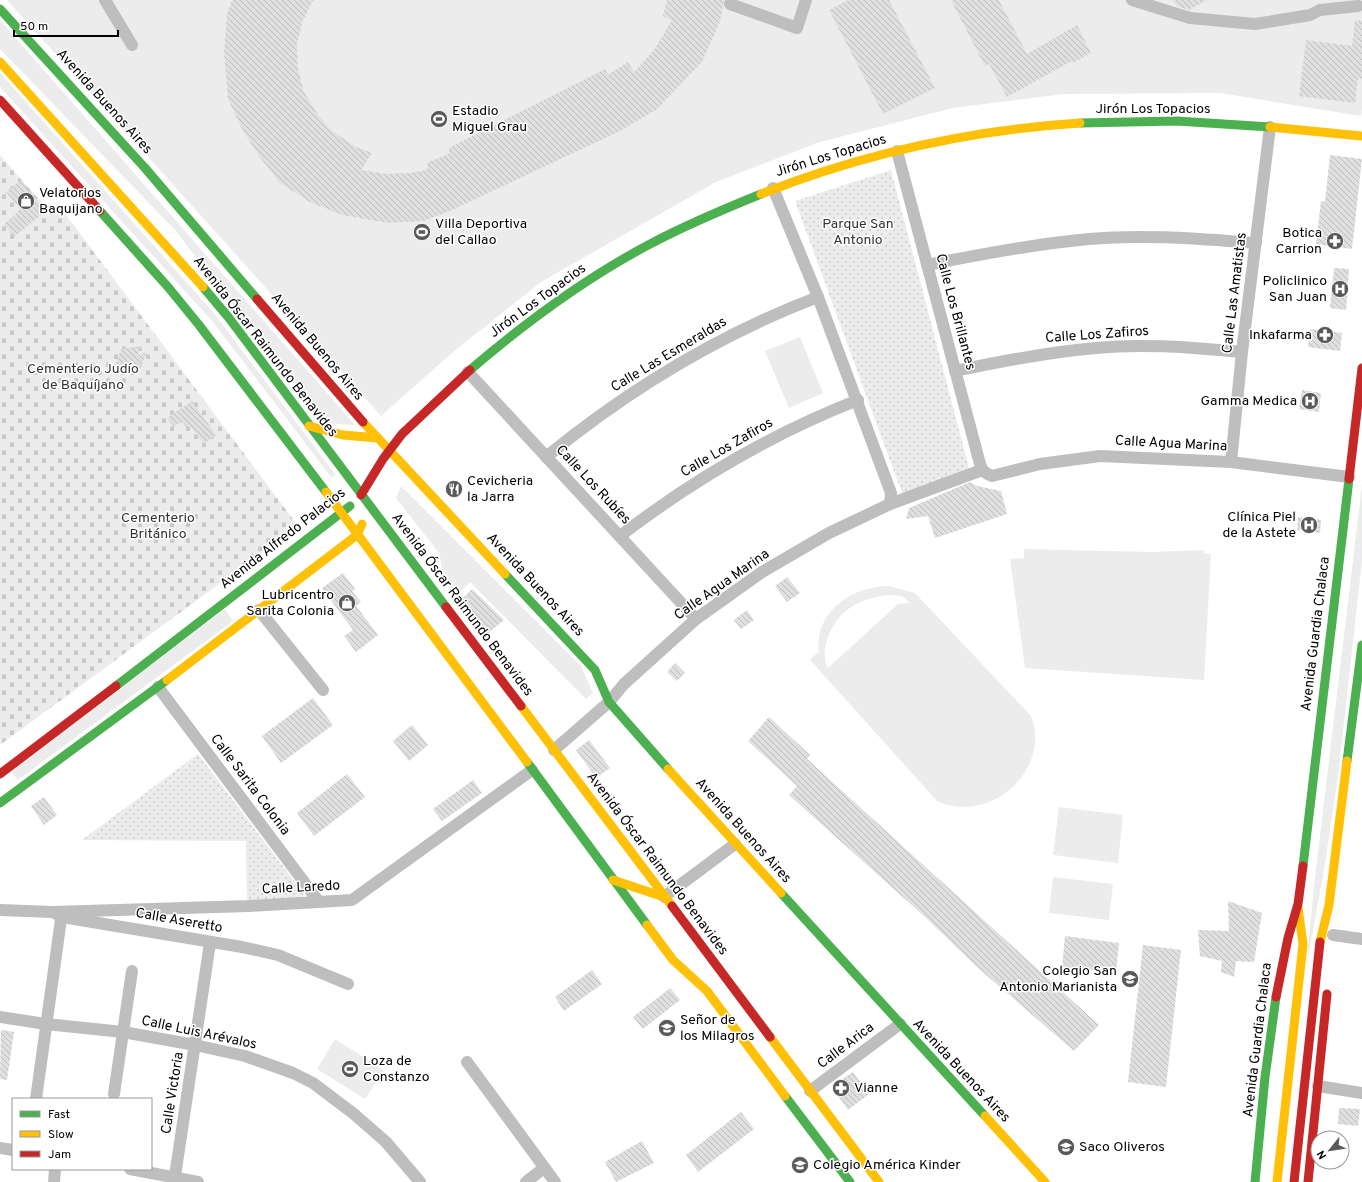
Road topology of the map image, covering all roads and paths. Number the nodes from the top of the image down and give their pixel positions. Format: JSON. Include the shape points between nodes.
{"nodes":[{"id":1,"x":104,"y":0,"type":"edge"},
{"id":2,"x":806,"y":0,"type":"edge"},
{"id":3,"x":1132,"y":0,"type":"edge"},
{"id":4,"x":730,"y":4,"type":"dead end"},
{"id":5,"x":1358,"y":6,"type":"dead end"},
{"id":6,"x":0,"y":9,"type":"edge"},
{"id":7,"x":132,"y":45,"type":"dead end"},
{"id":8,"x":0,"y":62,"type":"edge"},
{"id":9,"x":0,"y":100,"type":"edge"},
{"id":10,"x":1270,"y":127,"type":"junction"},
{"id":11,"x":1362,"y":136,"type":"edge"},
{"id":12,"x":897,"y":151,"type":"junction"},
{"id":13,"x":773,"y":188,"type":"junction"},
{"id":14,"x":1256,"y":243,"type":"junction"},
{"id":15,"x":927,"y":265,"type":"junction"},
{"id":16,"x":818,"y":297,"type":"junction"},
{"id":17,"x":1242,"y":352,"type":"junction"},
{"id":18,"x":1362,"y":368,"type":"edge"},
{"id":19,"x":955,"y":371,"type":"junction"},
{"id":20,"x":468,"y":372,"type":"junction"},
{"id":21,"x":858,"y":400,"type":"junction"},
{"id":22,"x":309,"y":426,"type":"junction"},
{"id":23,"x":378,"y":438,"type":"junction"},
{"id":24,"x":390,"y":450,"type":"junction"},
{"id":25,"x":546,"y":457,"type":"junction"},
{"id":26,"x":1231,"y":462,"type":"junction"},
{"id":27,"x":987,"y":473,"type":"junction"},
{"id":28,"x":1349,"y":477,"type":"junction"},
{"id":29,"x":381,"y":482,"type":"dead end"},
{"id":30,"x":375,"y":494,"type":"dead end"},
{"id":31,"x":361,"y":496,"type":"junction"},
{"id":32,"x":890,"y":504,"type":"junction"},
{"id":33,"x":369,"y":506,"type":"junction"},
{"id":34,"x":342,"y":514,"type":"junction"},
{"id":35,"x":357,"y":535,"type":"junction"},
{"id":36,"x":620,"y":536,"type":"junction"},
{"id":37,"x":235,"y":594,"type":"junction"},
{"id":38,"x":250,"y":610,"type":"junction"},
{"id":39,"x":696,"y":619,"type":"junction"},
{"id":40,"x":1362,"y":645,"type":"edge"},
{"id":41,"x":158,"y":687,"type":"junction"},
{"id":42,"x":323,"y":690,"type":"dead end"},
{"id":43,"x":609,"y":702,"type":"junction"},
{"id":44,"x":554,"y":750,"type":"junction"},
{"id":45,"x":532,"y":770,"type":"junction"},
{"id":46,"x":6,"y":781,"type":"edge"},
{"id":47,"x":0,"y":803,"type":"edge"},
{"id":48,"x":735,"y":844,"type":"junction"},
{"id":49,"x":612,"y":873,"type":"junction"},
{"id":50,"x":664,"y":897,"type":"junction"},
{"id":51,"x":319,"y":902,"type":"junction"},
{"id":52,"x":1298,"y":904,"type":"junction"},
{"id":53,"x":1328,"y":905,"type":"junction"},
{"id":54,"x":0,"y":910,"type":"edge"},
{"id":55,"x":59,"y":914,"type":"junction"},
{"id":56,"x":1332,"y":939,"type":"joint"},
{"id":57,"x":1362,"y":939,"type":"edge"},
{"id":58,"x":210,"y":943,"type":"junction"},
{"id":59,"x":132,"y":971,"type":"dead end"},
{"id":60,"x":1328,"y":983,"type":"dead end"},
{"id":61,"x":348,"y":984,"type":"dead end"},
{"id":62,"x":0,"y":1017,"type":"edge"},
{"id":63,"x":46,"y":1024,"type":"junction"},
{"id":64,"x":900,"y":1024,"type":"junction"},
{"id":65,"x":123,"y":1032,"type":"junction"},
{"id":66,"x":195,"y":1046,"type":"junction"},
{"id":67,"x":467,"y":1062,"type":"dead end"},
{"id":68,"x":1318,"y":1086,"type":"junction"},
{"id":69,"x":810,"y":1091,"type":"junction"},
{"id":70,"x":1362,"y":1093,"type":"edge"},
{"id":71,"x":114,"y":1094,"type":"dead end"},
{"id":72,"x":36,"y":1098,"type":"edge"},
{"id":73,"x":0,"y":1148,"type":"edge"},
{"id":74,"x":12,"y":1150,"type":"edge"},
{"id":75,"x":544,"y":1168,"type":"junction"},
{"id":76,"x":56,"y":1170,"type":"edge"},
{"id":77,"x":136,"y":1170,"type":"edge"},
{"id":78,"x":175,"y":1176,"type":"junction"},
{"id":79,"x":54,"y":1182,"type":"edge"},
{"id":80,"x":198,"y":1182,"type":"edge"},
{"id":81,"x":420,"y":1182,"type":"edge"},
{"id":82,"x":526,"y":1182,"type":"edge"},
{"id":83,"x":555,"y":1182,"type":"edge"},
{"id":84,"x":850,"y":1182,"type":"edge"},
{"id":85,"x":878,"y":1182,"type":"edge"},
{"id":86,"x":1045,"y":1182,"type":"edge"},
{"id":87,"x":1255,"y":1182,"type":"edge"},
{"id":88,"x":1277,"y":1182,"type":"edge"},
{"id":89,"x":1294,"y":1182,"type":"edge"},
{"id":90,"x":1308,"y":1182,"type":"edge"}],
"edges":[{"from":1,"to":7,"type":"street"},
{"from":2,"to":4,"type":"street","via":[[797,28]]},
{"from":3,"to":5,"type":"street","via":[[1190,18],[1255,24],[1310,15],[1320,10]]},
{"from":6,"to":23,"type":"main road","name":"Avenida Buenos Aires","via":[[145,168]]},
{"from":8,"to":22,"type":"main road","name":"Avenida Óscar Raimundo Benavides","via":[[180,260],[229,318]]},
{"from":9,"to":34,"type":"main road","via":[[180,302]]},
{"from":10,"to":11,"type":"main road","name":"Jirón Los Topacios"},
{"from":10,"to":12,"type":"main road","name":"Jirón Los Topacios","via":[[1189,121],[1115,121],[987,133]]},
{"from":10,"to":14,"type":"street","name":"Calle Las Amatistas"},
{"from":12,"to":13,"type":"main road","name":"Jirón Los Topacios"},
{"from":12,"to":15,"type":"street","name":"Calle Los Brillantes"},
{"from":13,"to":16,"type":"street"},
{"from":13,"to":20,"type":"main road","name":"Jirón Los Topacios","via":[[665,236],[602,272],[535,317]]},
{"from":14,"to":15,"type":"street","via":[[1173,237],[1090,239],[1008,248]]},
{"from":14,"to":17,"type":"street","name":"Calle Las Amatistas"},
{"from":15,"to":19,"type":"street","name":"Calle Los Brillantes"},
{"from":16,"to":21,"type":"street"},
{"from":16,"to":25,"type":"street","name":"Calle Las Esmeraldas","via":[[742,329],[673,366],[608,409]]},
{"from":17,"to":19,"type":"street","name":"Calle Los Zafiros","via":[[1170,346],[1098,347],[1026,356]]},
{"from":17,"to":26,"type":"street","name":"Calle Las Amatistas"},
{"from":18,"to":28,"type":"main road","name":"Avenida Guardia Chalaca"},
{"from":19,"to":27,"type":"street","name":"Calle Los Brillantes"},
{"from":20,"to":24,"type":"main road","name":"Jirón Los Topacios","via":[[399,436]]},
{"from":20,"to":25,"type":"street","name":"Calle Los Rubíes"},
{"from":21,"to":32,"type":"street","via":[[892,493]]},
{"from":21,"to":36,"type":"street","name":"Calle Los Zafiros","via":[[791,428],[731,460],[674,496]]},
{"from":22,"to":23,"type":"main road","via":[[343,437]]},
{"from":22,"to":31,"type":"main road","name":"Avenida Óscar Raimundo Benavides"},
{"from":23,"to":24,"type":"main road","name":"Avenida Buenos Aires"},
{"from":24,"to":29,"type":"main road"},
{"from":24,"to":31,"type":"main road","name":"Avenida Alfredo Palacios"},
{"from":24,"to":43,"type":"main road","name":"Avenida Buenos Aires","via":[[595,670]]},
{"from":25,"to":36,"type":"street","name":"Calle Los Rubíes"},
{"from":26,"to":27,"type":"street","name":"Calle Agua Marina","via":[[1100,456]]},
{"from":26,"to":28,"type":"street","name":"Calle Agua Marina"},
{"from":27,"to":32,"type":"street","name":"Calle Agua Marina"},
{"from":28,"to":52,"type":"main road","name":"Avenida Guardia Chalaca"},
{"from":30,"to":33,"type":"main road"},
{"from":31,"to":33,"type":"main road","name":"Avenida Óscar Raimundo Benavides"},
{"from":31,"to":34,"type":"main road","name":"Avenida Alfredo Palacios"},
{"from":32,"to":39,"type":"street","name":"Calle Agua Marina","via":[[829,533],[762,572]]},
{"from":33,"to":35,"type":"main road"},
{"from":33,"to":44,"type":"main road","name":"Avenida Óscar Raimundo Benavides"},
{"from":34,"to":35,"type":"main road"},
{"from":34,"to":37,"type":"main road","name":"Avenida Alfredo Palacios"},
{"from":35,"to":38,"type":"main road","name":"Avenida Alfredo Palacios"},
{"from":35,"to":45,"type":"main road"},
{"from":36,"to":39,"type":"street","name":"Calle Los Rubíes"},
{"from":37,"to":38,"type":"main road"},
{"from":37,"to":46,"type":"main road","name":"Avenida Alfredo Palacios"},
{"from":38,"to":41,"type":"main road","name":"Avenida Alfredo Palacios"},
{"from":38,"to":42,"type":"street"},
{"from":39,"to":43,"type":"street","name":"Calle Agua Marina","via":[[624,684]]},
{"from":40,"to":53,"type":"main road"},
{"from":41,"to":46,"type":"main road","name":"Avenida Alfredo Palacios"},
{"from":41,"to":51,"type":"street","name":"Calle Sarita Colonia"},
{"from":43,"to":44,"type":"street","name":"Calle Agua Marina"},
{"from":43,"to":48,"type":"main road","name":"Avenida Buenos Aires"},
{"from":44,"to":50,"type":"main road","name":"Avenida Óscar Raimundo Benavides","via":[[629,856]]},
{"from":45,"to":49,"type":"main road"},
{"from":45,"to":51,"type":"street","name":"Calle Laredo","via":[[356,898],[340,902]]},
{"from":46,"to":47,"type":"main road","name":"Avenida Alfredo Palacios"},
{"from":48,"to":50,"type":"street"},
{"from":48,"to":64,"type":"main road","name":"Avenida Buenos Aires"},
{"from":49,"to":50,"type":"main road"},
{"from":49,"to":84,"type":"main road","via":[[673,960],[707,991]]},
{"from":50,"to":69,"type":"main road","name":"Avenida Óscar Raimundo Benavides"},
{"from":51,"to":55,"type":"street","name":"Calle Laredo"},
{"from":52,"to":87,"type":"main road","name":"Avenida Guardia Chalaca","via":[[1281,960]]},
{"from":52,"to":88,"type":"main road","name":"Avenida Guardia Chalaca","via":[[1303,944]]},
{"from":53,"to":56,"type":"main road"},
{"from":53,"to":89,"type":"main road","via":[[1319,947]]},
{"from":54,"to":55,"type":"street","name":"Calle Aseretto"},
{"from":55,"to":58,"type":"street","name":"Calle Aseretto"},
{"from":55,"to":63,"type":"street"},
{"from":56,"to":57,"type":"street"},
{"from":58,"to":61,"type":"street","name":"Calle Aseretto","via":[[278,955]]},
{"from":58,"to":66,"type":"street","name":"Calle Victoria"},
{"from":59,"to":65,"type":"street"},
{"from":60,"to":68,"type":"main road"},
{"from":62,"to":63,"type":"street","name":"Calle Luis Arévalos"},
{"from":63,"to":65,"type":"street","name":"Calle Luis Arévalos"},
{"from":63,"to":72,"type":"street"},
{"from":64,"to":69,"type":"street","name":"Calle Arica"},
{"from":64,"to":86,"type":"main road","name":"Avenida Buenos Aires"},
{"from":65,"to":66,"type":"street","name":"Calle Luis Arévalos"},
{"from":65,"to":71,"type":"street"},
{"from":66,"to":78,"type":"street","name":"Calle Victoria"},
{"from":66,"to":81,"type":"street","name":"Calle Luis Arévalos","via":[[257,1060],[313,1083],[386,1142]]},
{"from":67,"to":75,"type":"street"},
{"from":68,"to":70,"type":"street"},
{"from":68,"to":90,"type":"main road"},
{"from":69,"to":85,"type":"main road","name":"Avenida Óscar Raimundo Benavides"},
{"from":73,"to":74,"type":"street"},
{"from":75,"to":82,"type":"street"},
{"from":75,"to":83,"type":"street"},
{"from":76,"to":79,"type":"street"},
{"from":77,"to":78,"type":"street"},
{"from":78,"to":80,"type":"street"}]}
